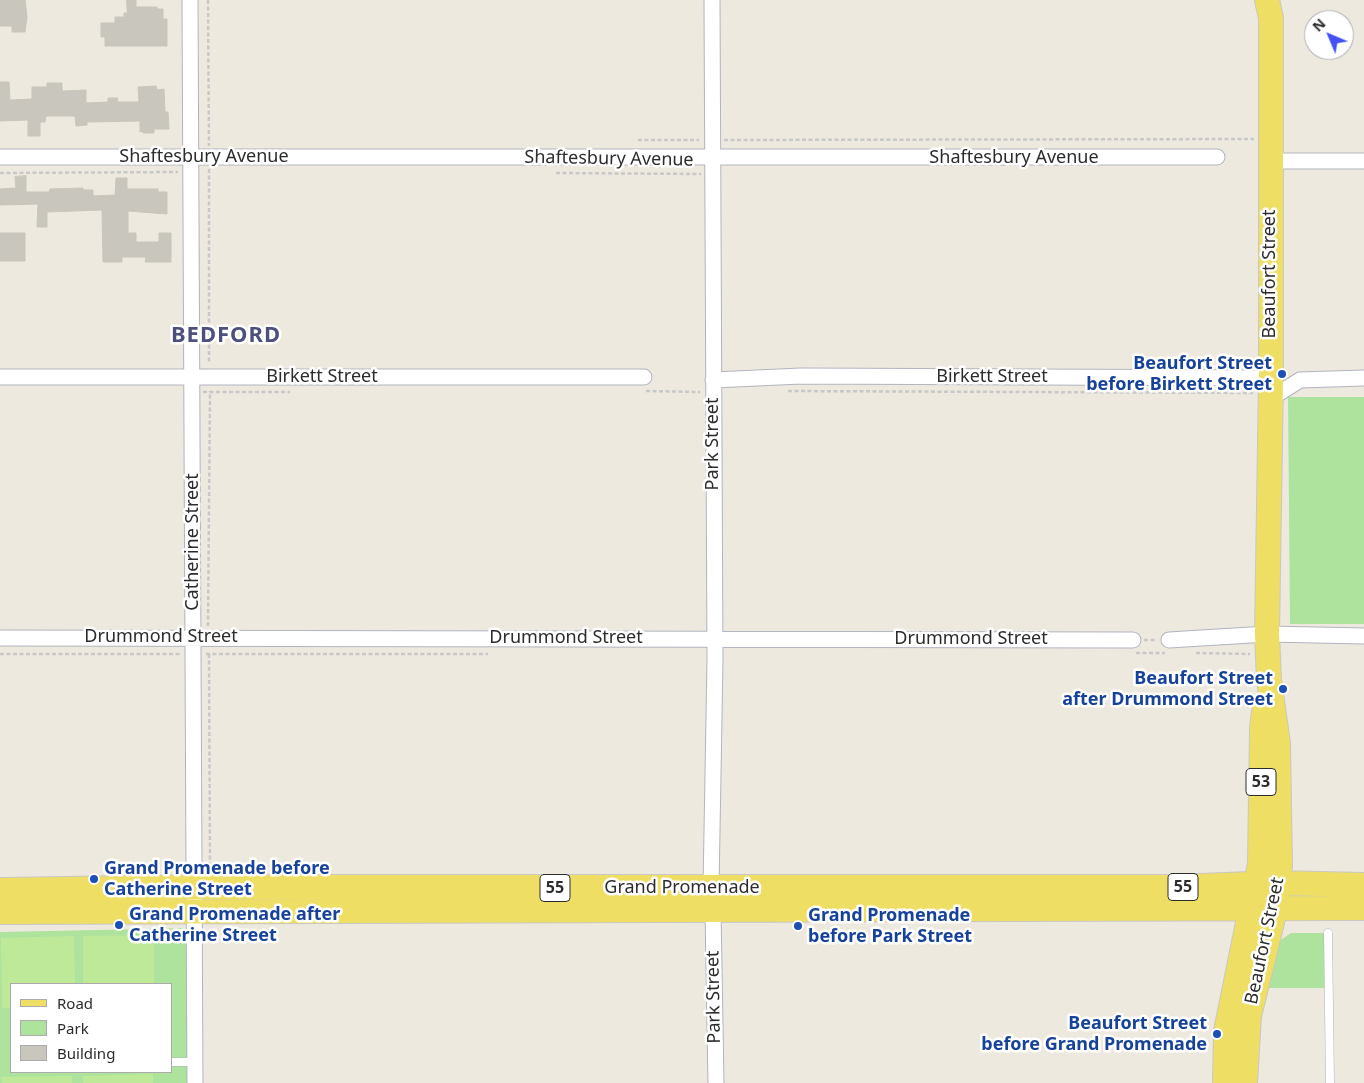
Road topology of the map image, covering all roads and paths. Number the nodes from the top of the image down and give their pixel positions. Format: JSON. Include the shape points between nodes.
{"nodes":[{"id":1,"x":190,"y":0,"type":"edge"},
{"id":2,"x":208,"y":0,"type":"edge"},
{"id":3,"x":712,"y":0,"type":"edge"},
{"id":4,"x":1271,"y":6,"type":"edge"},
{"id":5,"x":1255,"y":139,"type":"dead end"},
{"id":6,"x":638,"y":140,"type":"dead end"},
{"id":7,"x":712,"y":140,"type":"junction"},
{"id":8,"x":0,"y":157,"type":"edge"},
{"id":9,"x":190,"y":157,"type":"junction"},
{"id":10,"x":209,"y":157,"type":"junction"},
{"id":11,"x":1217,"y":157,"type":"dead end"},
{"id":12,"x":712,"y":160,"type":"junction"},
{"id":13,"x":1364,"y":161,"type":"edge"},
{"id":14,"x":1270,"y":162,"type":"junction"},
{"id":15,"x":0,"y":377,"type":"edge"},
{"id":16,"x":192,"y":377,"type":"junction"},
{"id":17,"x":210,"y":377,"type":"junction"},
{"id":18,"x":644,"y":377,"type":"dead end"},
{"id":19,"x":1364,"y":378,"type":"edge"},
{"id":20,"x":713,"y":380,"type":"junction"},
{"id":21,"x":1270,"y":388,"type":"junction"},
{"id":22,"x":1267,"y":634,"type":"junction"},
{"id":23,"x":1364,"y":636,"type":"edge"},
{"id":24,"x":193,"y":637,"type":"junction"},
{"id":25,"x":209,"y":637,"type":"junction"},
{"id":26,"x":0,"y":638,"type":"edge"},
{"id":27,"x":715,"y":639,"type":"junction"},
{"id":28,"x":1133,"y":640,"type":"joint"},
{"id":29,"x":1169,"y":640,"type":"joint"},
{"id":30,"x":1269,"y":680,"type":"junction"},
{"id":31,"x":1278,"y":743,"type":"junction"},
{"id":32,"x":202,"y":880,"type":"junction"},
{"id":33,"x":1267,"y":884,"type":"junction"},
{"id":34,"x":1308,"y":885,"type":"junction"},
{"id":35,"x":1364,"y":885,"type":"edge"},
{"id":36,"x":0,"y":890,"type":"edge"},
{"id":37,"x":712,"y":899,"type":"junction"},
{"id":38,"x":1209,"y":908,"type":"junction"},
{"id":39,"x":1364,"y":908,"type":"edge"},
{"id":40,"x":1264,"y":909,"type":"junction"},
{"id":41,"x":194,"y":910,"type":"junction"},
{"id":42,"x":0,"y":912,"type":"edge"},
{"id":43,"x":1328,"y":933,"type":"dead end"},
{"id":44,"x":1232,"y":999,"type":"junction"},
{"id":45,"x":172,"y":1062,"type":"edge"},
{"id":46,"x":195,"y":1062,"type":"junction"},
{"id":47,"x":195,"y":1083,"type":"edge"},
{"id":48,"x":716,"y":1083,"type":"edge"},
{"id":49,"x":1225,"y":1083,"type":"edge"},
{"id":50,"x":1245,"y":1083,"type":"edge"},
{"id":51,"x":1330,"y":1083,"type":"edge"}],
"edges":[{"from":1,"to":9,"type":"street","name":"Catherine Street"},
{"from":2,"to":10,"type":"path"},
{"from":3,"to":7,"type":"street","name":"Park Street"},
{"from":4,"to":14,"type":"main road","name":"Beaufort Street","number":"53"},
{"from":5,"to":7,"type":"path"},
{"from":6,"to":7,"type":"path"},
{"from":7,"to":12,"type":"street","name":"Park Street"},
{"from":8,"to":9,"type":"street","name":"Shaftesbury Avenue"},
{"from":9,"to":10,"type":"street","name":"Shaftesbury Avenue"},
{"from":9,"to":16,"type":"street","name":"Catherine Street"},
{"from":10,"to":12,"type":"street","name":"Shaftesbury Avenue"},
{"from":10,"to":17,"type":"path"},
{"from":11,"to":12,"type":"street","name":"Shaftesbury Avenue"},
{"from":12,"to":20,"type":"street","name":"Park Street"},
{"from":13,"to":14,"type":"street"},
{"from":14,"to":21,"type":"main road","name":"Beaufort Street","number":"53"},
{"from":15,"to":16,"type":"street","name":"Birkett Street"},
{"from":16,"to":17,"type":"street","name":"Birkett Street"},
{"from":16,"to":24,"type":"street","name":"Catherine Street"},
{"from":17,"to":18,"type":"street","name":"Birkett Street"},
{"from":17,"to":25,"type":"path"},
{"from":19,"to":21,"type":"street","via":[[1300,380]]},
{"from":20,"to":21,"type":"street","name":"Birkett Street","via":[[801,376]]},
{"from":20,"to":27,"type":"street","name":"Park Street"},
{"from":21,"to":22,"type":"main road","name":"Beaufort Street","number":"53"},
{"from":22,"to":23,"type":"street"},
{"from":22,"to":29,"type":"street"},
{"from":22,"to":30,"type":"main road","name":"Beaufort Street","number":"53"},
{"from":24,"to":25,"type":"street","name":"Drummond Street"},
{"from":24,"to":26,"type":"street","name":"Drummond Street"},
{"from":24,"to":32,"type":"street","name":"Catherine Street"},
{"from":25,"to":27,"type":"street","name":"Drummond Street"},
{"from":25,"to":32,"type":"path"},
{"from":27,"to":28,"type":"street","name":"Drummond Street"},
{"from":27,"to":37,"type":"street","name":"Park Street"},
{"from":28,"to":29,"type":"path"},
{"from":30,"to":31,"type":"main road","name":"Beaufort Street","number":"53"},
{"from":30,"to":33,"type":"main road","name":"Beaufort Street","number":"53","via":[[1262,728],[1260,864]]},
{"from":31,"to":33,"type":"main road","name":"Beaufort Street","number":"53","via":[[1280,865]]},
{"from":31,"to":34,"type":"main road","via":[[1287,761],[1292,863]]},
{"from":32,"to":36,"type":"main road","name":"Grand Promenade","number":"55"},
{"from":32,"to":37,"type":"main road","name":"Grand Promenade","number":"55"},
{"from":32,"to":41,"type":"street","name":"Catherine Street"},
{"from":33,"to":34,"type":"main road","name":"Grand Promenade","number":"55"},
{"from":33,"to":37,"type":"main road","name":"Grand Promenade","number":"55"},
{"from":33,"to":40,"type":"main road","name":"Beaufort Street","number":"53"},
{"from":34,"to":35,"type":"main road","name":"Grand Promenade","number":"55"},
{"from":37,"to":38,"type":"main road","name":"Grand Promenade","number":"55"},
{"from":37,"to":41,"type":"main road","name":"Grand Promenade","number":"55"},
{"from":37,"to":48,"type":"street","name":"Park Street"},
{"from":38,"to":40,"type":"main road","name":"Grand Promenade","number":"55"},
{"from":38,"to":44,"type":"main road","via":[[1223,917],[1233,934]]},
{"from":39,"to":40,"type":"main road","name":"Grand Promenade","number":"55"},
{"from":40,"to":44,"type":"main road","name":"Beaufort Street","number":"53"},
{"from":40,"to":50,"type":"main road","name":"Beaufort Street","number":"53","via":[[1249,1016]]},
{"from":41,"to":42,"type":"main road","name":"Grand Promenade","number":"55"},
{"from":41,"to":46,"type":"street","name":"Catherine Street"},
{"from":43,"to":51,"type":"lane"},
{"from":44,"to":49,"type":"main road","name":"Beaufort Street","number":"53","via":[[1226,1031]]},
{"from":45,"to":46,"type":"lane"},
{"from":46,"to":47,"type":"street","name":"Catherine Street"}]}
